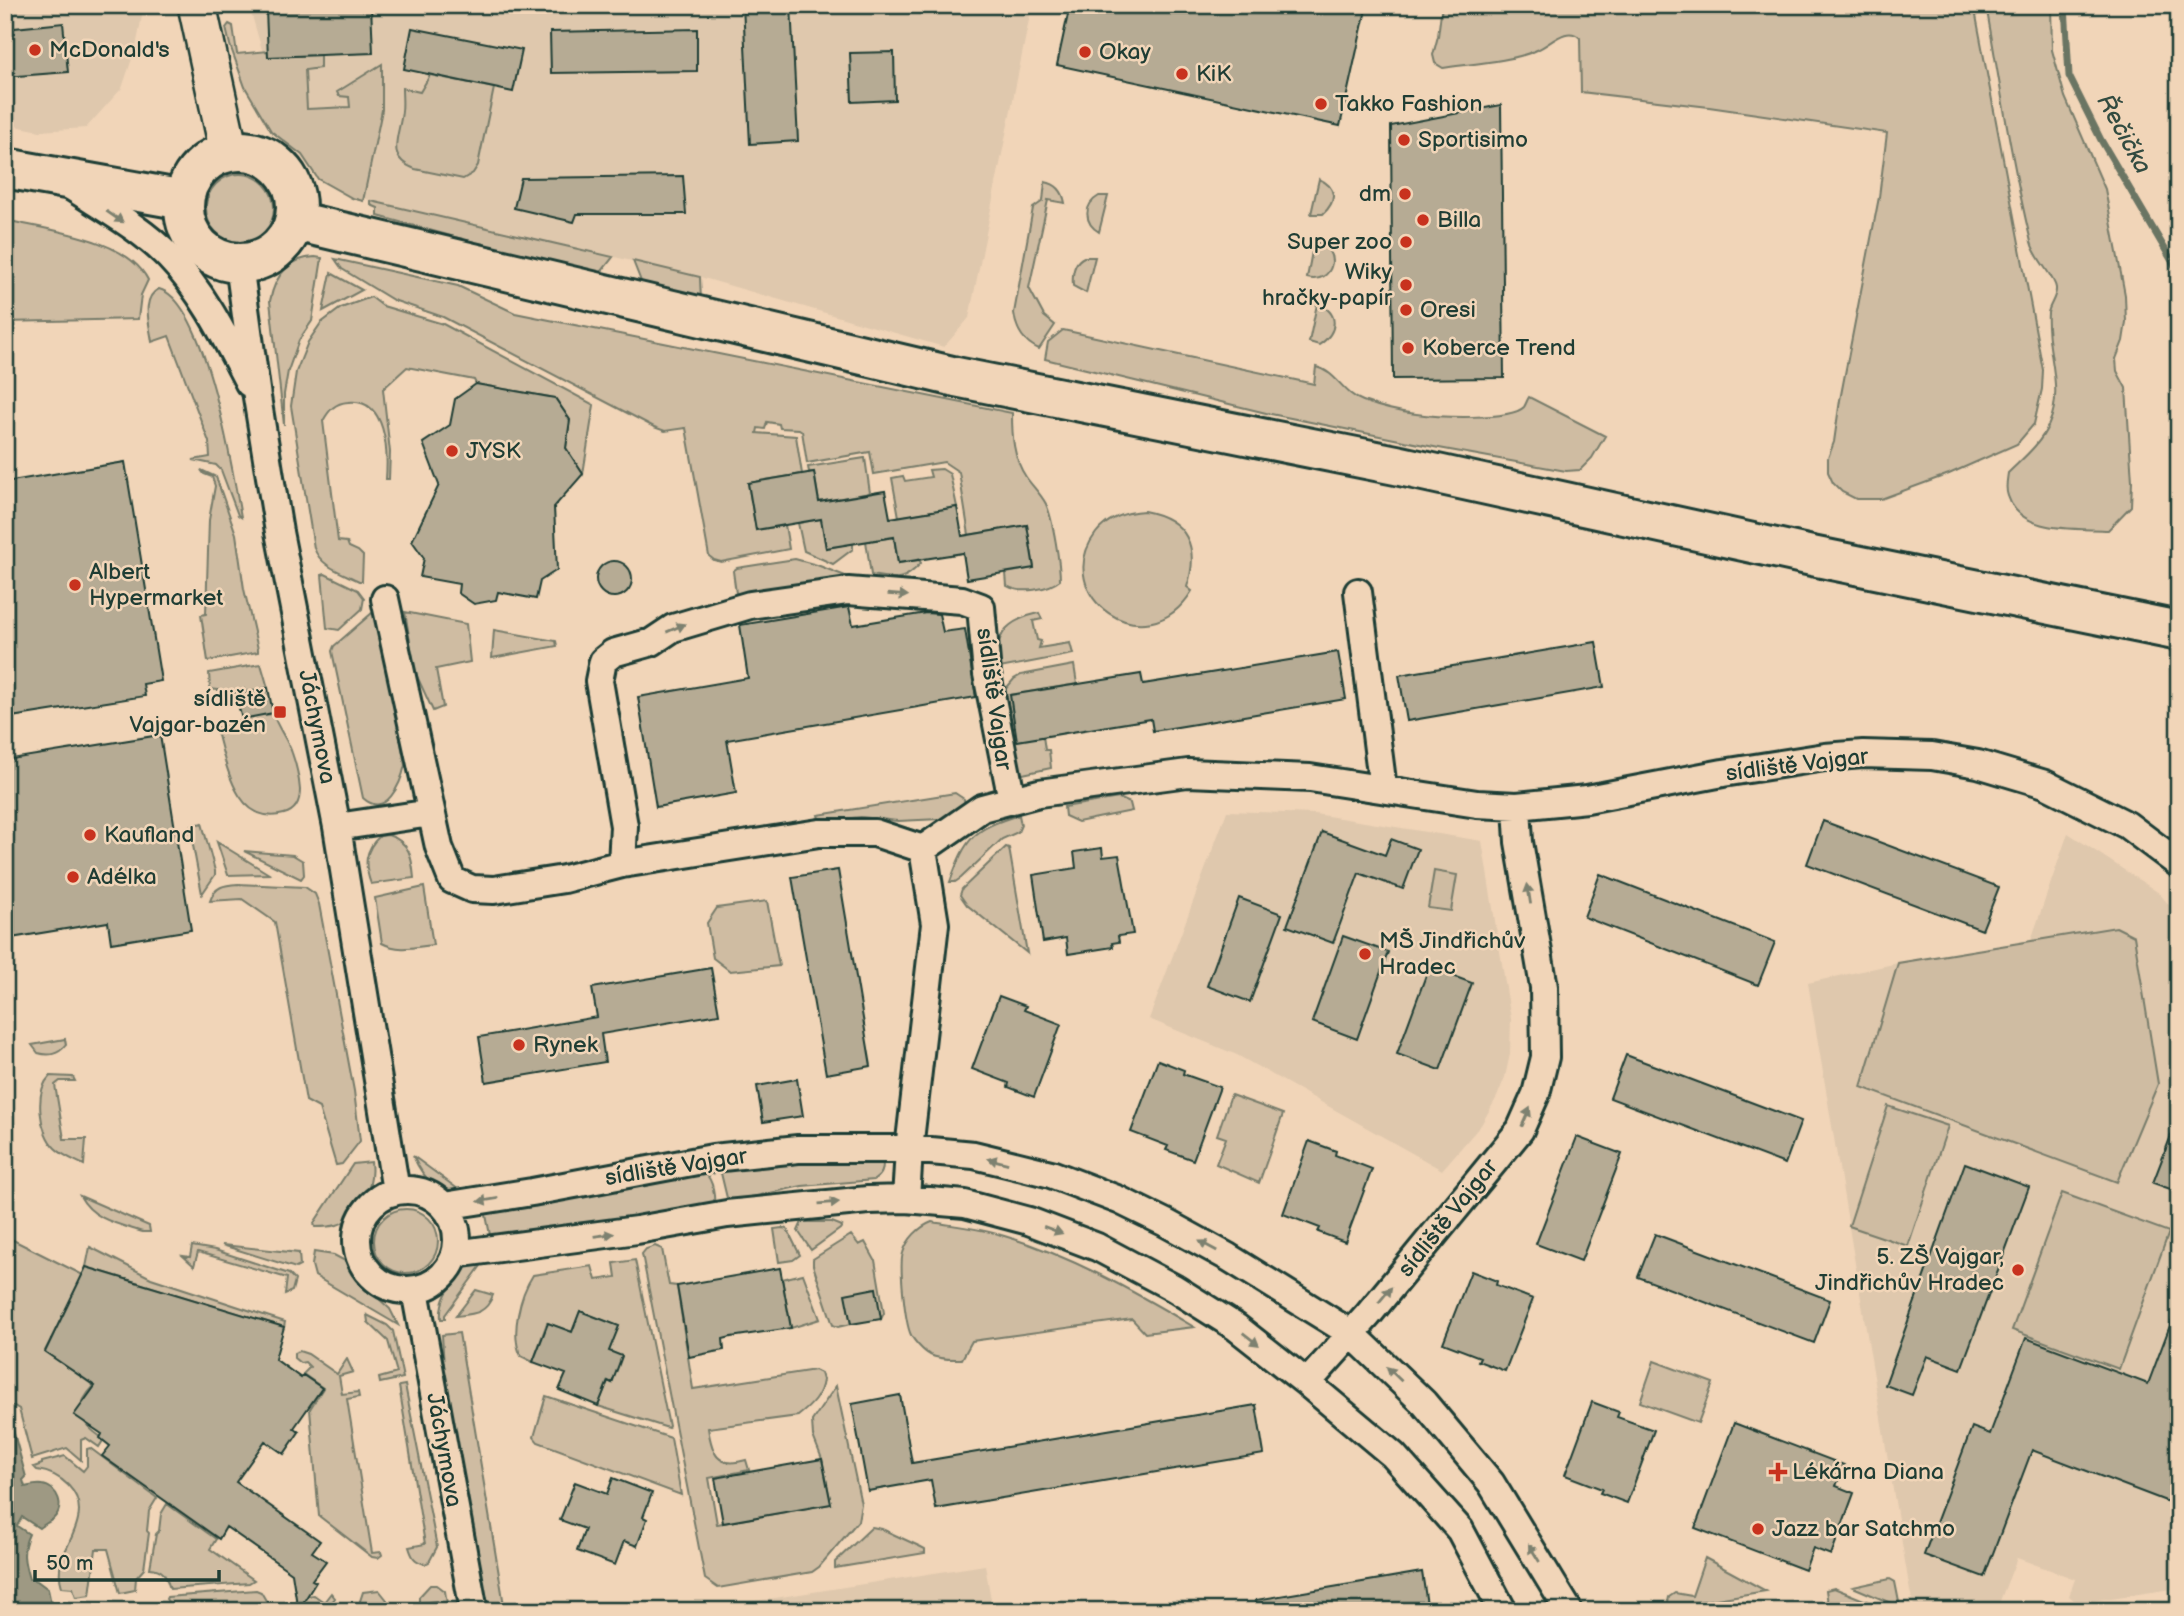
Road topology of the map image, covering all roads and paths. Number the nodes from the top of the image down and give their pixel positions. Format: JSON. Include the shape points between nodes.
{"nodes":[{"id":1,"x":197,"y":5,"type":"edge"},
{"id":2,"x":229,"y":152,"type":"junction"},
{"id":3,"x":5,"y":168,"type":"edge"},
{"id":4,"x":59,"y":178,"type":"junction"},
{"id":5,"x":184,"y":200,"type":"junction"},
{"id":6,"x":295,"y":221,"type":"junction"},
{"id":7,"x":239,"y":264,"type":"junction"},
{"id":8,"x":257,"y":397,"type":"junction"},
{"id":9,"x":1358,"y":592,"type":"dead end"},
{"id":10,"x":385,"y":599,"type":"dead end"},
{"id":11,"x":2179,"y":631,"type":"edge"},
{"id":12,"x":1383,"y":789,"type":"junction"},
{"id":13,"x":1012,"y":800,"type":"junction"},
{"id":14,"x":1517,"y":806,"type":"junction"},
{"id":15,"x":431,"y":813,"type":"junction"},
{"id":16,"x":337,"y":827,"type":"junction"},
{"id":17,"x":923,"y":849,"type":"junction"},
{"id":18,"x":622,"y":864,"type":"junction"},
{"id":19,"x":2179,"y":864,"type":"edge"},
{"id":20,"x":909,"y":1149,"type":"junction"},
{"id":21,"x":396,"y":1191,"type":"junction"},
{"id":22,"x":906,"y":1199,"type":"junction"},
{"id":23,"x":444,"y":1206,"type":"junction"},
{"id":24,"x":455,"y":1254,"type":"junction"},
{"id":25,"x":415,"y":1290,"type":"junction"},
{"id":26,"x":1352,"y":1334,"type":"junction"},
{"id":27,"x":1307,"y":1383,"type":"junction"},
{"id":28,"x":474,"y":1611,"type":"edge"},
{"id":29,"x":1503,"y":1611,"type":"edge"},
{"id":30,"x":1569,"y":1611,"type":"edge"}],
"edges":[{"from":1,"to":2,"type":"street"},
{"from":2,"to":5,"type":"main road","via":[[204,164]]},
{"from":2,"to":6,"type":"main road","via":[[261,155],[280,169],[293,189]]},
{"from":3,"to":4,"type":"main road"},
{"from":4,"to":5,"type":"main road"},
{"from":4,"to":8,"type":"street","one_way":true,"via":[[168,256],[215,318]]},
{"from":5,"to":7,"type":"main road","via":[[189,231],[198,244],[210,255]]},
{"from":6,"to":7,"type":"main road","via":[[274,252]]},
{"from":6,"to":11,"type":"main road","via":[[956,377]]},
{"from":7,"to":8,"type":"street","name":"Jáchymova"},
{"from":8,"to":16,"type":"street","name":"Jáchymova"},
{"from":9,"to":12,"type":"street"},
{"from":10,"to":15,"type":"street"},
{"from":12,"to":13,"type":"street","name":"sídliště Vajgar","via":[[1310,778],[1188,773]]},
{"from":12,"to":14,"type":"street","name":"sídliště Vajgar"},
{"from":13,"to":17,"type":"street","name":"sídliště Vajgar","via":[[982,808]]},
{"from":18,"to":13,"type":"street","name":"sídliště Vajgar","one_way":true,"via":[[624,826],[599,681],[603,662],[613,653],[652,642],[673,628],[750,605],[848,591],[962,600],[981,607],[986,674]]},
{"from":14,"to":19,"type":"street","name":"sídliště Vajgar","via":[[1587,799],[1825,757],[1932,756],[1989,766],[2045,784],[2127,825]]},
{"from":26,"to":14,"type":"street","name":"sídliště Vajgar","one_way":true,"via":[[1520,1130],[1536,1094],[1545,1057],[1544,987]]},
{"from":15,"to":16,"type":"street"},
{"from":15,"to":18,"type":"street","via":[[452,880],[472,889],[564,879]]},
{"from":16,"to":21,"type":"street","name":"Jáchymova"},
{"from":17,"to":18,"type":"street","via":[[875,833],[819,833]]},
{"from":17,"to":20,"type":"street","via":[[935,924]]},
{"from":20,"to":22,"type":"street"},
{"from":20,"to":23,"type":"street","name":"sídliště Vajgar","one_way":true,"via":[[798,1149],[713,1158]]},
{"from":26,"to":20,"type":"street","name":"sídliště Vajgar","one_way":true,"via":[[1218,1252],[1119,1200],[1038,1171],[974,1155]]},
{"from":21,"to":23,"type":"street","via":[[421,1192]]},
{"from":21,"to":25,"type":"street","via":[[376,1201],[362,1218],[358,1252],[379,1282]]},
{"from":24,"to":22,"type":"street","one_way":true,"via":[[727,1214]]},
{"from":22,"to":27,"type":"street","one_way":true,"via":[[978,1207],[1097,1247],[1236,1327]]},
{"from":23,"to":24,"type":"street","via":[[457,1233]]},
{"from":24,"to":25,"type":"street","via":[[436,1281]]},
{"from":25,"to":28,"type":"street","name":"Jáchymova"},
{"from":26,"to":27,"type":"street","name":"sídliště Vajgar"},
{"from":30,"to":26,"type":"street","name":"sídliště Vajgar","one_way":true,"via":[[1491,1483],[1424,1403]]},
{"from":27,"to":29,"type":"street","via":[[1393,1455],[1460,1530]]}]}
